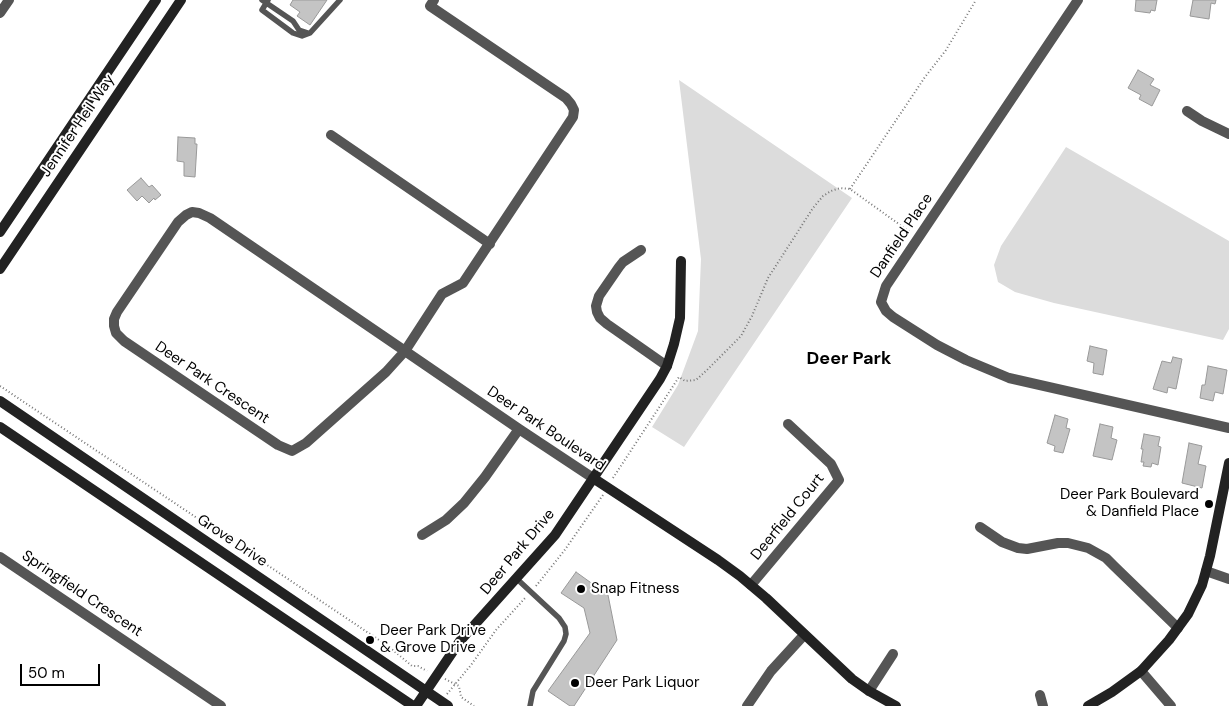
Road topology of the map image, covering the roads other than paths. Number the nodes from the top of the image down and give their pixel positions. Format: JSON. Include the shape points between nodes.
{"nodes":[{"id":1,"x":9,"y":0,"type":"edge"},
{"id":2,"x":156,"y":0,"type":"edge"},
{"id":3,"x":181,"y":0,"type":"edge"},
{"id":4,"x":340,"y":0,"type":"edge"},
{"id":5,"x":434,"y":0,"type":"edge"},
{"id":6,"x":1078,"y":0,"type":"edge"},
{"id":7,"x":265,"y":1,"type":"edge"},
{"id":8,"x":0,"y":14,"type":"edge"},
{"id":9,"x":310,"y":33,"type":"junction"},
{"id":10,"x":1187,"y":111,"type":"dead end"},
{"id":11,"x":1229,"y":134,"type":"edge"},
{"id":12,"x":331,"y":135,"type":"dead end"},
{"id":13,"x":192,"y":212,"type":"joint"},
{"id":14,"x":0,"y":232,"type":"edge"},
{"id":15,"x":490,"y":244,"type":"junction"},
{"id":16,"x":640,"y":250,"type":"dead end"},
{"id":17,"x":681,"y":261,"type":"dead end"},
{"id":18,"x":0,"y":269,"type":"edge"},
{"id":19,"x":405,"y":351,"type":"junction"},
{"id":20,"x":667,"y":366,"type":"junction"},
{"id":21,"x":0,"y":402,"type":"edge"},
{"id":22,"x":788,"y":424,"type":"dead end"},
{"id":23,"x":0,"y":427,"type":"edge"},
{"id":24,"x":1229,"y":428,"type":"edge"},
{"id":25,"x":519,"y":429,"type":"junction"},
{"id":26,"x":1229,"y":463,"type":"edge"},
{"id":27,"x":593,"y":478,"type":"junction"},
{"id":28,"x":980,"y":527,"type":"dead end"},
{"id":29,"x":422,"y":535,"type":"dead end"},
{"id":30,"x":0,"y":557,"type":"edge"},
{"id":31,"x":1206,"y":571,"type":"junction"},
{"id":32,"x":517,"y":579,"type":"junction"},
{"id":33,"x":1229,"y":579,"type":"edge"},
{"id":34,"x":752,"y":585,"type":"junction"},
{"id":35,"x":1178,"y":628,"type":"junction"},
{"id":36,"x":804,"y":635,"type":"junction"},
{"id":37,"x":893,"y":654,"type":"dead end"},
{"id":38,"x":1141,"y":671,"type":"junction"},
{"id":39,"x":426,"y":691,"type":"junction"},
{"id":40,"x":869,"y":691,"type":"junction"},
{"id":41,"x":1040,"y":695,"type":"dead end"},
{"id":42,"x":445,"y":704,"type":"edge"},
{"id":43,"x":221,"y":706,"type":"edge"},
{"id":44,"x":412,"y":706,"type":"edge"},
{"id":45,"x":416,"y":706,"type":"edge"},
{"id":46,"x":530,"y":706,"type":"edge"},
{"id":47,"x":746,"y":706,"type":"edge"},
{"id":48,"x":896,"y":706,"type":"edge"},
{"id":49,"x":1043,"y":706,"type":"edge"},
{"id":50,"x":1088,"y":706,"type":"edge"},
{"id":51,"x":1171,"y":706,"type":"edge"}],
"edges":[{"from":1,"to":8,"type":"street"},
{"from":2,"to":14,"type":"main road","name":"Jennifer Heil Way"},
{"from":3,"to":18,"type":"main road","name":"Jennifer Heil Way"},
{"from":4,"to":9,"type":"lane"},
{"from":5,"to":15,"type":"street","via":[[430,6],[566,98],[574,110],[569,124]]},
{"from":6,"to":24,"type":"street","name":"Danfield Place","via":[[886,286],[880,302],[889,314],[919,335],[966,360],[1023,382]]},
{"from":7,"to":9,"type":"lane","via":[[299,30]]},
{"from":7,"to":9,"type":"lane","via":[[262,10],[298,36]]},
{"from":10,"to":11,"type":"street"},
{"from":12,"to":15,"type":"street"},
{"from":13,"to":19,"type":"street","name":"Deer Park Boulevard","via":[[210,218]]},
{"from":13,"to":19,"type":"street","name":"Deer Park Crescent","via":[[181,218],[117,312],[114,319],[116,333],[278,445],[292,451],[306,443]]},
{"from":15,"to":19,"type":"street","via":[[464,283],[442,294]]},
{"from":16,"to":20,"type":"street","via":[[618,267],[599,296],[597,312],[607,324]]},
{"from":17,"to":20,"type":"main road","name":"Deer Park Drive","via":[[680,318]]},
{"from":19,"to":25,"type":"street","name":"Deer Park Boulevard"},
{"from":20,"to":27,"type":"main road","name":"Deer Park Drive"},
{"from":21,"to":39,"type":"main road","name":"Grove Drive"},
{"from":22,"to":34,"type":"street","name":"Deerfield Court","via":[[831,464],[839,480]]},
{"from":23,"to":44,"type":"main road"},
{"from":25,"to":27,"type":"street","name":"Deer Park Boulevard"},
{"from":25,"to":29,"type":"street","via":[[464,503],[446,520]]},
{"from":26,"to":31,"type":"main road"},
{"from":27,"to":32,"type":"main road","name":"Deer Park Drive","via":[[555,535]]},
{"from":27,"to":34,"type":"main road","name":"Deer Park Boulevard"},
{"from":28,"to":35,"type":"street","via":[[1018,548],[1058,543],[1088,548],[1106,558]]},
{"from":30,"to":43,"type":"street","name":"Springfield Crescent"},
{"from":31,"to":33,"type":"street"},
{"from":31,"to":35,"type":"main road","via":[[1196,599]]},
{"from":32,"to":39,"type":"main road","name":"Deer Park Drive","via":[[460,641]]},
{"from":32,"to":46,"type":"lane","via":[[559,618],[566,634],[533,690]]},
{"from":34,"to":36,"type":"main road","name":"Deer Park Boulevard"},
{"from":35,"to":38,"type":"main road"},
{"from":36,"to":40,"type":"main road","name":"Deer Park Boulevard"},
{"from":36,"to":47,"type":"street","via":[[770,670]]},
{"from":37,"to":40,"type":"street"},
{"from":38,"to":50,"type":"main road"},
{"from":38,"to":51,"type":"street"},
{"from":39,"to":42,"type":"main road","name":"Grove Drive"},
{"from":39,"to":45,"type":"main road","name":"Deer Park Drive"},
{"from":40,"to":48,"type":"main road","name":"Deer Park Boulevard"},
{"from":41,"to":49,"type":"street"}]}
